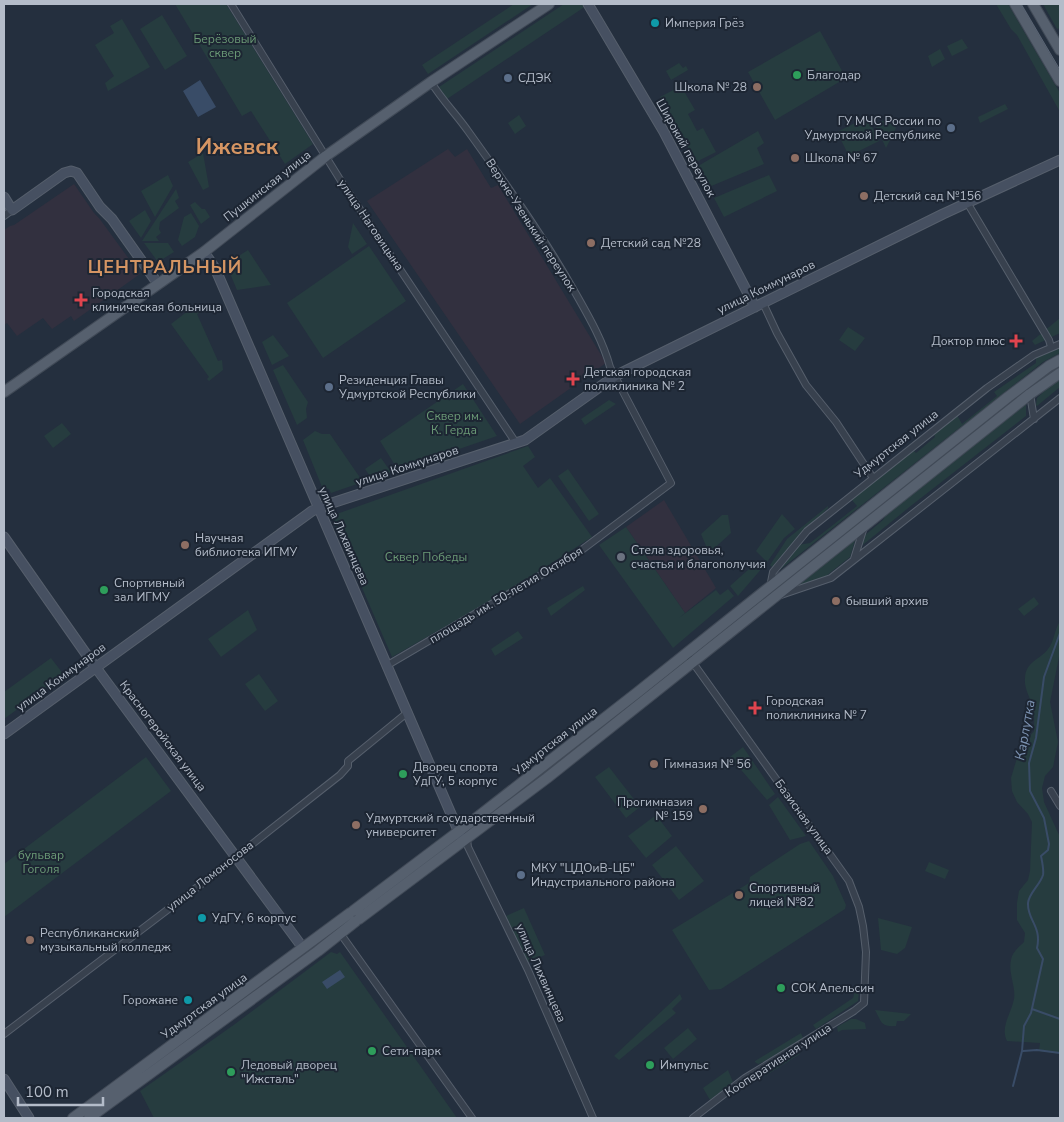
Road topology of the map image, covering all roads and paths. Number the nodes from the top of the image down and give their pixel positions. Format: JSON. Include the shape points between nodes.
{"nodes":[{"id":1,"x":231,"y":4,"type":"edge"},
{"id":2,"x":549,"y":4,"type":"edge"},
{"id":3,"x":588,"y":4,"type":"edge"},
{"id":4,"x":1015,"y":4,"type":"edge"},
{"id":5,"x":1033,"y":4,"type":"edge"},
{"id":6,"x":1060,"y":50,"type":"edge"},
{"id":7,"x":1060,"y":81,"type":"edge"},
{"id":8,"x":431,"y":82,"type":"junction"},
{"id":9,"x":326,"y":156,"type":"junction"},
{"id":10,"x":1060,"y":160,"type":"edge"},
{"id":11,"x":4,"y":197,"type":"edge"},
{"id":12,"x":968,"y":204,"type":"junction"},
{"id":13,"x":12,"y":210,"type":"junction"},
{"id":14,"x":4,"y":216,"type":"edge"},
{"id":15,"x":204,"y":252,"type":"junction"},
{"id":16,"x":158,"y":284,"type":"junction"},
{"id":17,"x":759,"y":305,"type":"junction"},
{"id":18,"x":1060,"y":344,"type":"edge"},
{"id":19,"x":1051,"y":347,"type":"junction"},
{"id":20,"x":1060,"y":360,"type":"edge"},
{"id":21,"x":1060,"y":373,"type":"edge"},
{"id":22,"x":615,"y":376,"type":"junction"},
{"id":23,"x":4,"y":392,"type":"edge"},
{"id":24,"x":1030,"y":394,"type":"junction"},
{"id":25,"x":1060,"y":398,"type":"edge"},
{"id":26,"x":1034,"y":419,"type":"junction"},
{"id":27,"x":516,"y":443,"type":"junction"},
{"id":28,"x":873,"y":478,"type":"junction"},
{"id":29,"x":671,"y":483,"type":"joint"},
{"id":30,"x":318,"y":508,"type":"junction"},
{"id":31,"x":864,"y":527,"type":"junction"},
{"id":32,"x":4,"y":537,"type":"edge"},
{"id":33,"x":854,"y":559,"type":"junction"},
{"id":34,"x":770,"y":587,"type":"junction"},
{"id":35,"x":775,"y":597,"type":"junction"},
{"id":36,"x":748,"y":604,"type":"junction"},
{"id":37,"x":755,"y":613,"type":"junction"},
{"id":38,"x":686,"y":654,"type":"junction"},
{"id":39,"x":693,"y":663,"type":"junction"},
{"id":40,"x":386,"y":666,"type":"junction"},
{"id":41,"x":96,"y":668,"type":"junction"},
{"id":42,"x":638,"y":692,"type":"junction"},
{"id":43,"x":645,"y":701,"type":"junction"},
{"id":44,"x":408,"y":712,"type":"junction"},
{"id":45,"x":4,"y":734,"type":"edge"},
{"id":46,"x":540,"y":769,"type":"junction"},
{"id":47,"x":547,"y":778,"type":"junction"},
{"id":48,"x":1051,"y":791,"type":"dead end"},
{"id":49,"x":1060,"y":806,"type":"edge"},
{"id":50,"x":462,"y":837,"type":"junction"},
{"id":51,"x":236,"y":856,"type":"junction"},
{"id":52,"x":354,"y":916,"type":"junction"},
{"id":53,"x":340,"y":933,"type":"junction"},
{"id":54,"x":303,"y":948,"type":"junction"},
{"id":55,"x":864,"y":1003,"type":"joint"},
{"id":56,"x":4,"y":1034,"type":"edge"},
{"id":57,"x":176,"y":1049,"type":"junction"},
{"id":58,"x":4,"y":1079,"type":"edge"},
{"id":59,"x":29,"y":1118,"type":"edge"},
{"id":60,"x":73,"y":1118,"type":"edge"},
{"id":61,"x":89,"y":1118,"type":"edge"},
{"id":62,"x":472,"y":1118,"type":"edge"},
{"id":63,"x":593,"y":1118,"type":"edge"},
{"id":64,"x":693,"y":1118,"type":"edge"}],
"edges":[{"from":1,"to":9,"type":"street","name":"улица Наговицына"},
{"from":2,"to":8,"type":"main road","name":"Пушкинская улица"},
{"from":3,"to":17,"type":"street","name":"Широкий переулок","via":[[664,132]]},
{"from":4,"to":7,"type":"main road"},
{"from":5,"to":6,"type":"main road"},
{"from":8,"to":9,"type":"main road","name":"Пушкинская улица"},
{"from":8,"to":22,"type":"street","name":"Верхне-Узенький переулок","via":[[543,239],[591,321]]},
{"from":9,"to":15,"type":"main road","name":"Пушкинская улица"},
{"from":9,"to":27,"type":"street","name":"улица Наговицына"},
{"from":10,"to":12,"type":"street","name":"улица Коммунаров"},
{"from":11,"to":13,"type":"street"},
{"from":12,"to":17,"type":"street","name":"улица Коммунаров"},
{"from":12,"to":19,"type":"street"},
{"from":13,"to":14,"type":"street"},
{"from":13,"to":16,"type":"street","via":[[64,173],[77,173]]},
{"from":15,"to":16,"type":"main road","name":"Пушкинская улица"},
{"from":15,"to":30,"type":"street","name":"улица Лихвинцева","via":[[215,268]]},
{"from":16,"to":23,"type":"main road","name":"Пушкинская улица"},
{"from":17,"to":22,"type":"street","name":"улица Коммунаров"},
{"from":17,"to":28,"type":"street","name":"Широкий переулок","via":[[806,385],[836,422]]},
{"from":18,"to":19,"type":"street","name":"Удмуртская улица"},
{"from":19,"to":28,"type":"street","name":"Удмуртская улица","via":[[1018,366]]},
{"from":20,"to":34,"type":"main road","name":"Удмуртская улица","via":[[1008,397]]},
{"from":21,"to":24,"type":"main road","name":"Удмуртская улица"},
{"from":22,"to":27,"type":"street","name":"улица Коммунаров","via":[[525,440]]},
{"from":22,"to":29,"type":"street","name":"Верхне-Узенький переулок"},
{"from":24,"to":26,"type":"street"},
{"from":24,"to":31,"type":"main road","name":"Удмуртская улица"},
{"from":25,"to":26,"type":"street","name":"Удмуртская улица"},
{"from":26,"to":33,"type":"street","name":"Удмуртская улица"},
{"from":27,"to":30,"type":"street","name":"улица Коммунаров"},
{"from":28,"to":34,"type":"street","name":"Удмуртская улица","via":[[807,531],[773,572]]},
{"from":29,"to":40,"type":"street","name":"площадь им. 50-летия Октября","via":[[575,556]]},
{"from":30,"to":40,"type":"street","name":"улица Лихвинцева"},
{"from":30,"to":41,"type":"street","name":"улица Коммунаров"},
{"from":31,"to":33,"type":"street"},
{"from":31,"to":35,"type":"main road","name":"Удмуртская улица"},
{"from":32,"to":41,"type":"street","name":"Красногеройская улица"},
{"from":33,"to":35,"type":"street","name":"Удмуртская улица","via":[[830,578]]},
{"from":34,"to":36,"type":"main road","name":"Удмуртская улица"},
{"from":35,"to":37,"type":"main road","name":"Удмуртская улица"},
{"from":36,"to":37,"type":"main road"},
{"from":36,"to":38,"type":"main road","name":"Удмуртская улица"},
{"from":37,"to":39,"type":"main road","name":"Удмуртская улица"},
{"from":38,"to":39,"type":"street","name":"Базисная улица"},
{"from":38,"to":42,"type":"main road","name":"Удмуртская улица"},
{"from":39,"to":43,"type":"main road","name":"Удмуртская улица"},
{"from":39,"to":55,"type":"street","name":"Базисная улица","via":[[849,881],[863,926],[866,952]]},
{"from":40,"to":44,"type":"street","name":"улица Лихвинцева"},
{"from":41,"to":45,"type":"street","name":"улица Коммунаров"},
{"from":41,"to":51,"type":"street","name":"Красногеройская улица"},
{"from":42,"to":43,"type":"main road"},
{"from":42,"to":46,"type":"main road","name":"Удмуртская улица"},
{"from":43,"to":47,"type":"main road","name":"Удмуртская улица"},
{"from":44,"to":50,"type":"street","name":"улица Лихвинцева"},
{"from":44,"to":51,"type":"street","name":"улица Ломоносова","via":[[348,761],[346,770]]},
{"from":46,"to":47,"type":"main road"},
{"from":46,"to":50,"type":"main road","name":"Удмуртская улица","via":[[470,823]]},
{"from":47,"to":50,"type":"main road","name":"Удмуртская улица"},
{"from":48,"to":49,"type":"street"},
{"from":50,"to":52,"type":"main road","name":"Удмуртская улица"},
{"from":50,"to":63,"type":"street","name":"улица Лихвинцева","via":[[528,970]]},
{"from":51,"to":54,"type":"street","name":"Красногеройская улица"},
{"from":51,"to":56,"type":"street","name":"улица Ломоносова"},
{"from":52,"to":53,"type":"main road","name":"Удмуртская улица"},
{"from":52,"to":54,"type":"main road","name":"Удмуртская улица"},
{"from":53,"to":57,"type":"main road","name":"Удмуртская улица"},
{"from":53,"to":62,"type":"street"},
{"from":54,"to":57,"type":"main road","name":"Удмуртская улица"},
{"from":55,"to":64,"type":"street","name":"Кооперативная улица","via":[[745,1078]]},
{"from":57,"to":60,"type":"main road","name":"Удмуртская улица"},
{"from":57,"to":61,"type":"main road","name":"Удмуртская улица"},
{"from":58,"to":59,"type":"street"}]}
